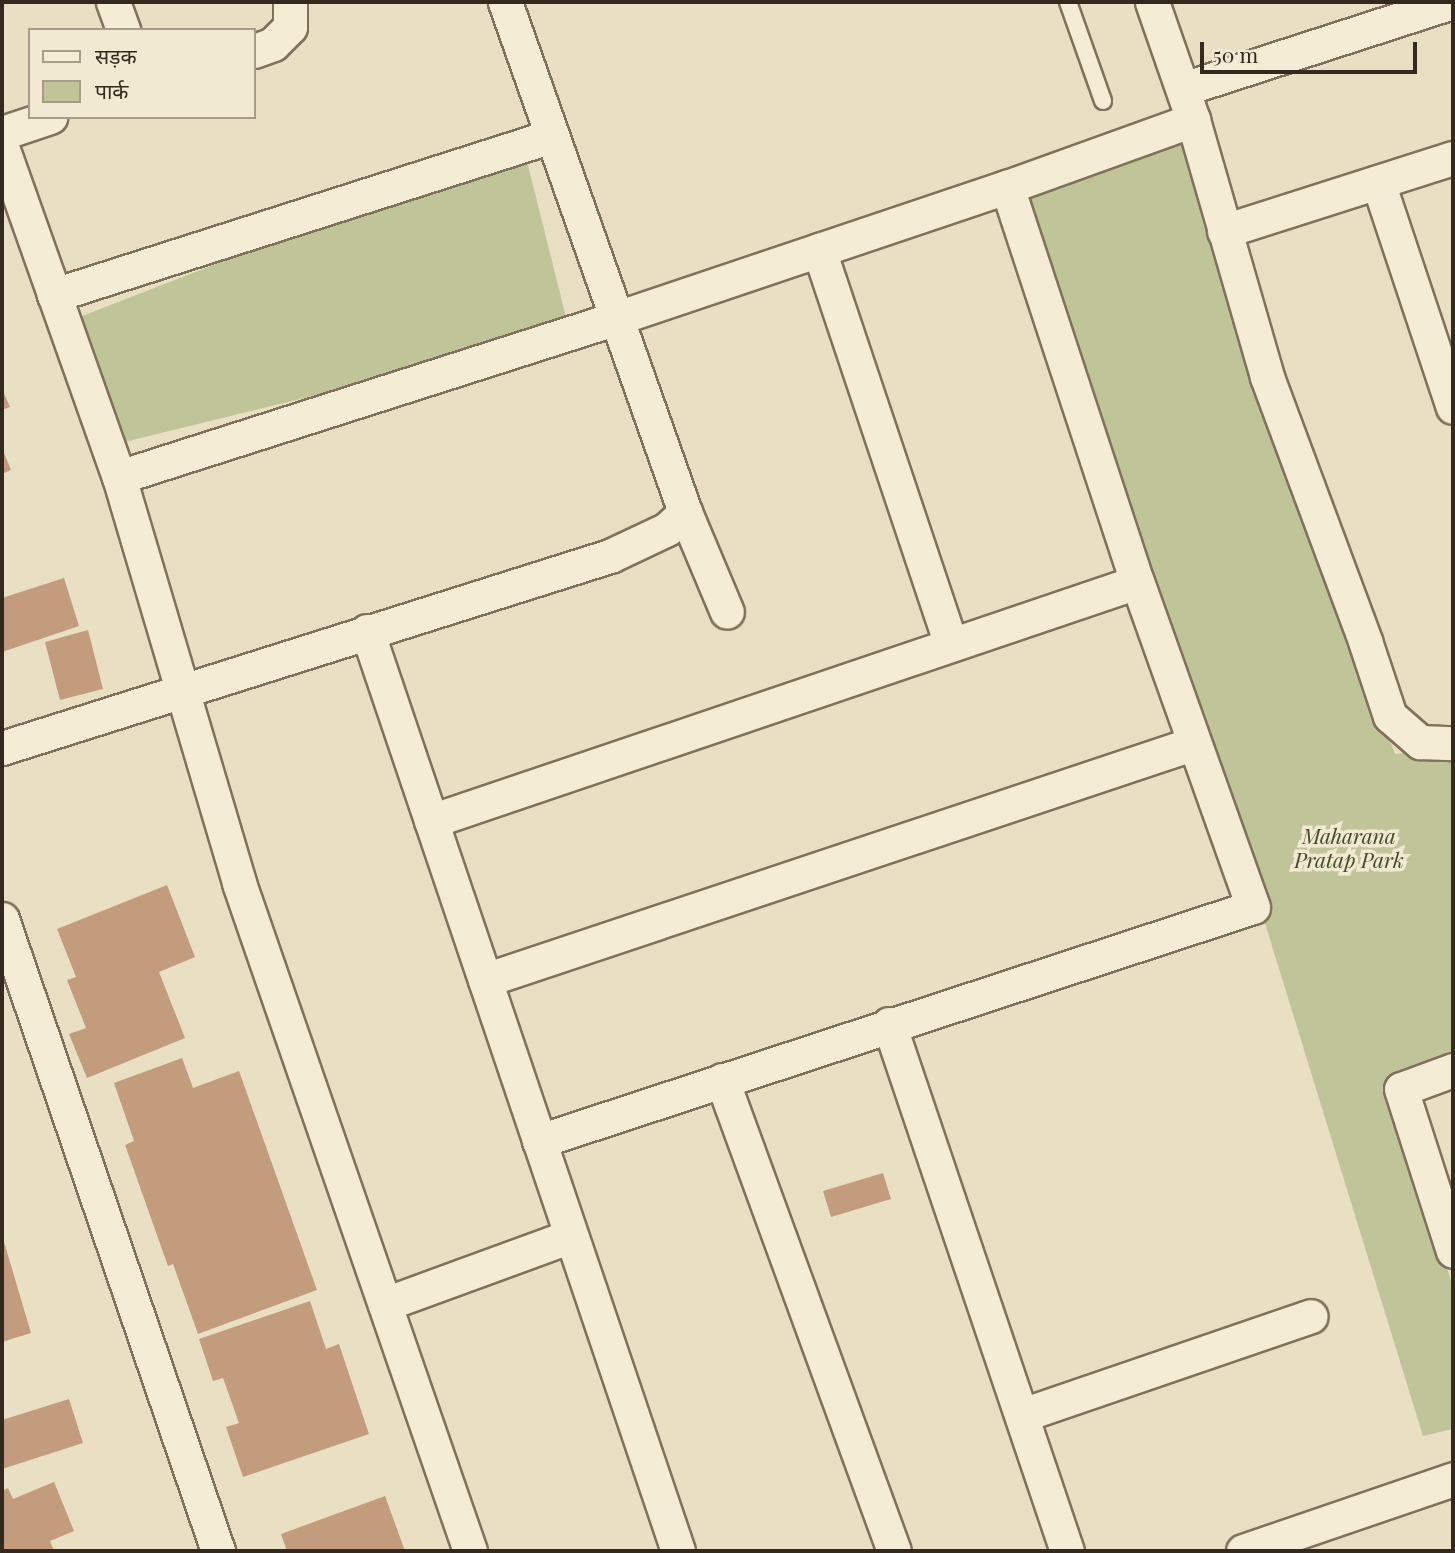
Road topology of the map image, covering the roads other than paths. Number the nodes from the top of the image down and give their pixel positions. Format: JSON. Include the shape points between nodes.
{"nodes":[{"id":1,"x":113,"y":2,"type":"edge"},
{"id":2,"x":290,"y":2,"type":"edge"},
{"id":3,"x":505,"y":2,"type":"edge"},
{"id":4,"x":1068,"y":2,"type":"edge"},
{"id":5,"x":1152,"y":2,"type":"edge"},
{"id":6,"x":1453,"y":2,"type":"edge"},
{"id":7,"x":1393,"y":12,"type":"edge"},
{"id":8,"x":122,"y":28,"type":"edge"},
{"id":9,"x":256,"y":50,"type":"edge"},
{"id":10,"x":1103,"y":100,"type":"dead end"},
{"id":11,"x":1188,"y":105,"type":"junction"},
{"id":12,"x":44,"y":119,"type":"edge"},
{"id":13,"x":2,"y":133,"type":"edge"},
{"id":14,"x":552,"y":136,"type":"junction"},
{"id":15,"x":2,"y":147,"type":"edge"},
{"id":16,"x":1453,"y":158,"type":"edge"},
{"id":17,"x":1378,"y":182,"type":"junction"},
{"id":18,"x":1007,"y":187,"type":"junction"},
{"id":19,"x":1224,"y":231,"type":"junction"},
{"id":20,"x":819,"y":250,"type":"junction"},
{"id":21,"x":54,"y":295,"type":"junction"},
{"id":22,"x":617,"y":318,"type":"junction"},
{"id":23,"x":1453,"y":407,"type":"edge"},
{"id":24,"x":119,"y":477,"type":"junction"},
{"id":25,"x":685,"y":512,"type":"junction"},
{"id":26,"x":1137,"y":582,"type":"junction"},
{"id":27,"x":727,"y":612,"type":"dead end"},
{"id":28,"x":366,"y":631,"type":"junction"},
{"id":29,"x":951,"y":645,"type":"junction"},
{"id":30,"x":181,"y":690,"type":"junction"},
{"id":31,"x":1192,"y":744,"type":"junction"},
{"id":32,"x":1453,"y":744,"type":"edge"},
{"id":33,"x":2,"y":748,"type":"edge"},
{"id":34,"x":431,"y":821,"type":"junction"},
{"id":35,"x":2,"y":919,"type":"edge"},
{"id":36,"x":485,"y":980,"type":"junction"},
{"id":37,"x":889,"y":1024,"type":"junction"},
{"id":38,"x":1453,"y":1070,"type":"edge"},
{"id":39,"x":722,"y":1080,"type":"junction"},
{"id":40,"x":539,"y":1141,"type":"junction"},
{"id":41,"x":571,"y":1236,"type":"junction"},
{"id":42,"x":1453,"y":1251,"type":"edge"},
{"id":43,"x":385,"y":1304,"type":"junction"},
{"id":44,"x":1311,"y":1316,"type":"dead end"},
{"id":45,"x":1022,"y":1415,"type":"junction"},
{"id":46,"x":1453,"y":1479,"type":"edge"},
{"id":47,"x":218,"y":1551,"type":"edge"},
{"id":48,"x":470,"y":1551,"type":"edge"},
{"id":49,"x":678,"y":1551,"type":"edge"},
{"id":50,"x":894,"y":1551,"type":"edge"},
{"id":51,"x":1068,"y":1551,"type":"edge"},
{"id":52,"x":1243,"y":1551,"type":"edge"}],
"edges":[{"from":1,"to":8,"type":"street"},
{"from":2,"to":9,"type":"street","via":[[290,27],[273,44]]},
{"from":3,"to":14,"type":"street"},
{"from":4,"to":10,"type":"lane"},
{"from":5,"to":11,"type":"street"},
{"from":6,"to":7,"type":"street"},
{"from":7,"to":11,"type":"street"},
{"from":11,"to":18,"type":"street"},
{"from":11,"to":19,"type":"street"},
{"from":12,"to":13,"type":"street"},
{"from":14,"to":21,"type":"street"},
{"from":14,"to":22,"type":"street"},
{"from":15,"to":21,"type":"street"},
{"from":16,"to":17,"type":"street"},
{"from":17,"to":19,"type":"street"},
{"from":17,"to":23,"type":"street"},
{"from":18,"to":20,"type":"street"},
{"from":18,"to":26,"type":"street"},
{"from":19,"to":32,"type":"street","via":[[1266,377],[1390,716],[1420,742]]},
{"from":20,"to":22,"type":"street"},
{"from":20,"to":29,"type":"street"},
{"from":21,"to":24,"type":"street"},
{"from":22,"to":24,"type":"street"},
{"from":22,"to":25,"type":"street"},
{"from":24,"to":30,"type":"street"},
{"from":25,"to":27,"type":"street"},
{"from":25,"to":28,"type":"street","via":[[667,529],[610,555]]},
{"from":26,"to":29,"type":"street"},
{"from":26,"to":31,"type":"street"},
{"from":28,"to":30,"type":"street"},
{"from":28,"to":34,"type":"street"},
{"from":29,"to":34,"type":"street"},
{"from":30,"to":33,"type":"street"},
{"from":30,"to":43,"type":"street","via":[[239,883]]},
{"from":31,"to":36,"type":"street"},
{"from":31,"to":37,"type":"street","via":[[1253,906]]},
{"from":34,"to":36,"type":"street"},
{"from":35,"to":47,"type":"street"},
{"from":36,"to":40,"type":"street"},
{"from":37,"to":39,"type":"street"},
{"from":37,"to":45,"type":"street"},
{"from":38,"to":42,"type":"street","via":[[1401,1089]]},
{"from":39,"to":40,"type":"street"},
{"from":39,"to":50,"type":"street"},
{"from":40,"to":41,"type":"street"},
{"from":41,"to":43,"type":"street"},
{"from":41,"to":49,"type":"street"},
{"from":43,"to":48,"type":"street"},
{"from":44,"to":45,"type":"street"},
{"from":45,"to":51,"type":"street"},
{"from":46,"to":52,"type":"street"}]}
